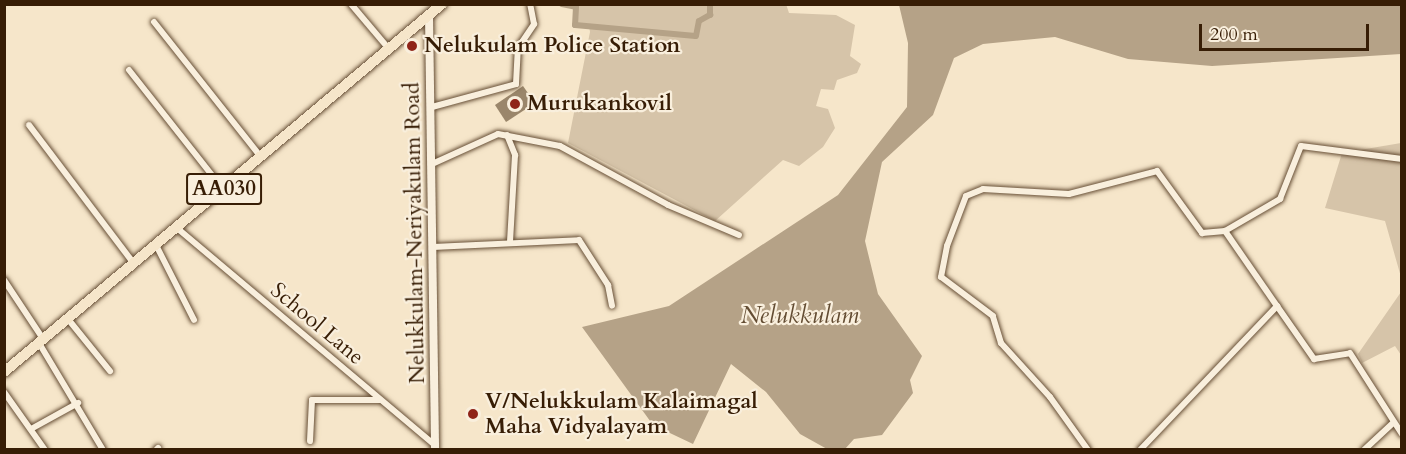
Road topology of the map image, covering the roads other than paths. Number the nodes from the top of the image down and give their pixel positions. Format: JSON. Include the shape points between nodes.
{"nodes":[{"id":1,"x":351,"y":4,"type":"edge"},
{"id":2,"x":530,"y":4,"type":"edge"},
{"id":3,"x":439,"y":5,"type":"edge"},
{"id":4,"x":429,"y":15,"type":"junction"},
{"id":5,"x":154,"y":22,"type":"dead end"},
{"id":6,"x":389,"y":49,"type":"junction"},
{"id":7,"x":129,"y":70,"type":"dead end"},
{"id":8,"x":432,"y":107,"type":"junction"},
{"id":9,"x":29,"y":125,"type":"dead end"},
{"id":10,"x":507,"y":135,"type":"junction"},
{"id":11,"x":261,"y":157,"type":"junction"},
{"id":12,"x":1401,"y":159,"type":"edge"},
{"id":13,"x":432,"y":164,"type":"junction"},
{"id":14,"x":223,"y":189,"type":"junction"},
{"id":15,"x":177,"y":228,"type":"junction"},
{"id":16,"x":1226,"y":231,"type":"junction"},
{"id":17,"x":738,"y":235,"type":"dead end"},
{"id":18,"x":510,"y":241,"type":"junction"},
{"id":19,"x":156,"y":245,"type":"junction"},
{"id":20,"x":433,"y":246,"type":"junction"},
{"id":21,"x":134,"y":264,"type":"junction"},
{"id":22,"x":4,"y":279,"type":"edge"},
{"id":23,"x":612,"y":306,"type":"dead end"},
{"id":24,"x":1277,"y":306,"type":"junction"},
{"id":25,"x":68,"y":319,"type":"junction"},
{"id":26,"x":194,"y":320,"type":"dead end"},
{"id":27,"x":41,"y":341,"type":"junction"},
{"id":28,"x":110,"y":371,"type":"dead end"},
{"id":29,"x":4,"y":372,"type":"edge"},
{"id":30,"x":4,"y":392,"type":"edge"},
{"id":31,"x":381,"y":400,"type":"junction"},
{"id":32,"x":78,"y":403,"type":"junction"},
{"id":33,"x":1393,"y":423,"type":"junction"},
{"id":34,"x":31,"y":429,"type":"junction"},
{"id":35,"x":1401,"y":434,"type":"edge"},
{"id":36,"x":310,"y":441,"type":"dead end"},
{"id":37,"x":435,"y":447,"type":"edge"},
{"id":38,"x":45,"y":450,"type":"edge"},
{"id":39,"x":104,"y":450,"type":"edge"},
{"id":40,"x":1088,"y":450,"type":"edge"},
{"id":41,"x":1140,"y":450,"type":"edge"},
{"id":42,"x":1364,"y":450,"type":"edge"}],
"edges":[{"from":1,"to":6,"type":"street"},
{"from":2,"to":8,"type":"street","via":[[534,24],[518,48],[516,84]]},
{"from":3,"to":4,"type":"highway","number":"AA030"},
{"from":4,"to":6,"type":"highway","number":"AA030"},
{"from":4,"to":8,"type":"main road","name":"Nelukkulam-Neriyakulam Road"},
{"from":5,"to":11,"type":"street"},
{"from":6,"to":11,"type":"highway","number":"AA030"},
{"from":7,"to":14,"type":"street"},
{"from":8,"to":13,"type":"main road","name":"Nelukkulam-Neriyakulam Road"},
{"from":9,"to":21,"type":"street"},
{"from":10,"to":13,"type":"street","via":[[480,141]]},
{"from":10,"to":17,"type":"street","via":[[573,152],[668,206]]},
{"from":10,"to":18,"type":"street","via":[[514,155]]},
{"from":11,"to":14,"type":"highway","number":"AA030"},
{"from":12,"to":16,"type":"street","via":[[1301,147],[1280,199]]},
{"from":13,"to":20,"type":"main road","name":"Nelukkulam-Neriyakulam Road"},
{"from":14,"to":15,"type":"highway","number":"AA030"},
{"from":15,"to":19,"type":"highway","number":"AA030"},
{"from":15,"to":31,"type":"street","name":"School Lane"},
{"from":16,"to":24,"type":"street"},
{"from":16,"to":40,"type":"street","via":[[1197,231],[1171,186],[1156,171],[1069,194],[976,189],[959,206],[941,277],[993,316],[1001,343],[1050,397]]},
{"from":18,"to":20,"type":"street"},
{"from":18,"to":23,"type":"street","via":[[579,240],[608,285]]},
{"from":19,"to":21,"type":"highway","number":"AA030"},
{"from":19,"to":26,"type":"street"},
{"from":20,"to":37,"type":"main road","name":"Nelukkulam-Neriyakulam Road"},
{"from":21,"to":25,"type":"highway","number":"AA030"},
{"from":22,"to":27,"type":"street"},
{"from":24,"to":33,"type":"street","via":[[1314,359],[1350,353]]},
{"from":24,"to":41,"type":"street"},
{"from":25,"to":27,"type":"highway","number":"AA030"},
{"from":25,"to":28,"type":"street"},
{"from":27,"to":29,"type":"highway","number":"AA030"},
{"from":27,"to":32,"type":"street"},
{"from":30,"to":34,"type":"street"},
{"from":31,"to":36,"type":"street","via":[[312,400]]},
{"from":31,"to":37,"type":"street","name":"School Lane"},
{"from":32,"to":34,"type":"street"},
{"from":32,"to":39,"type":"street"},
{"from":33,"to":35,"type":"street"},
{"from":33,"to":42,"type":"street"},
{"from":34,"to":38,"type":"street"}]}
